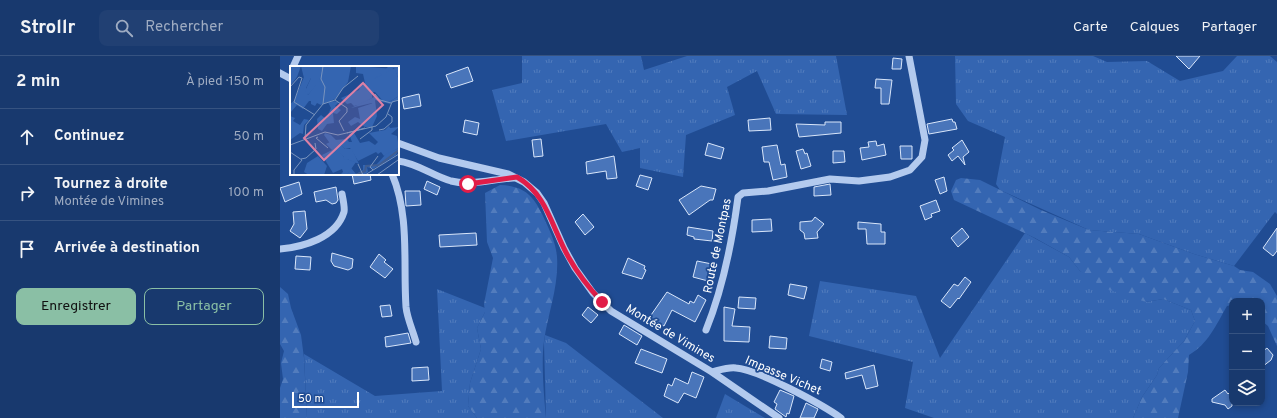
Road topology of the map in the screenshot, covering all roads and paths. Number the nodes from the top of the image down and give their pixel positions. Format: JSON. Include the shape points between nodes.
{"nodes":[{"id":1,"x":298,"y":56,"type":"edge"},
{"id":2,"x":909,"y":56,"type":"edge"},
{"id":3,"x":293,"y":66,"type":"edge"},
{"id":4,"x":280,"y":72,"type":"edge"},
{"id":5,"x":290,"y":75,"type":"edge"},
{"id":6,"x":399,"y":143,"type":"edge"},
{"id":7,"x":399,"y":161,"type":"edge"},
{"id":8,"x":392,"y":175,"type":"edge"},
{"id":9,"x":517,"y":177,"type":"junction"},
{"id":10,"x":342,"y":194,"type":"dead end"},
{"id":11,"x":280,"y":249,"type":"edge"},
{"id":12,"x":706,"y":330,"type":"dead end"},
{"id":13,"x":416,"y":342,"type":"dead end"},
{"id":14,"x":712,"y":372,"type":"junction"},
{"id":15,"x":779,"y":418,"type":"edge"},
{"id":16,"x":841,"y":418,"type":"edge"}],
"edges":[{"from":1,"to":3,"type":"street"},
{"from":2,"to":12,"type":"street","name":"Route de Montpas","via":[[925,140],[922,157],[910,170],[890,177],[859,181],[830,178],[768,191],[744,193],[738,197],[734,231],[720,291]]},
{"from":4,"to":5,"type":"street"},
{"from":6,"to":9,"type":"street","name":"Montée de Vimines","via":[[440,158]]},
{"from":7,"to":9,"type":"street","via":[[421,167],[450,181],[468,184]]},
{"from":8,"to":13,"type":"street","via":[[400,201],[404,230],[406,309]]},
{"from":9,"to":14,"type":"street","name":"Montée de Vimines","via":[[544,203],[569,258],[602,302],[625,320]]},
{"from":10,"to":11,"type":"street","via":[[344,212],[337,224],[322,237],[300,247]]},
{"from":14,"to":15,"type":"street","name":"Montée de Vimines"},
{"from":14,"to":16,"type":"street","name":"Impasse Vichet","via":[[727,368],[751,372],[826,408]]}]}
